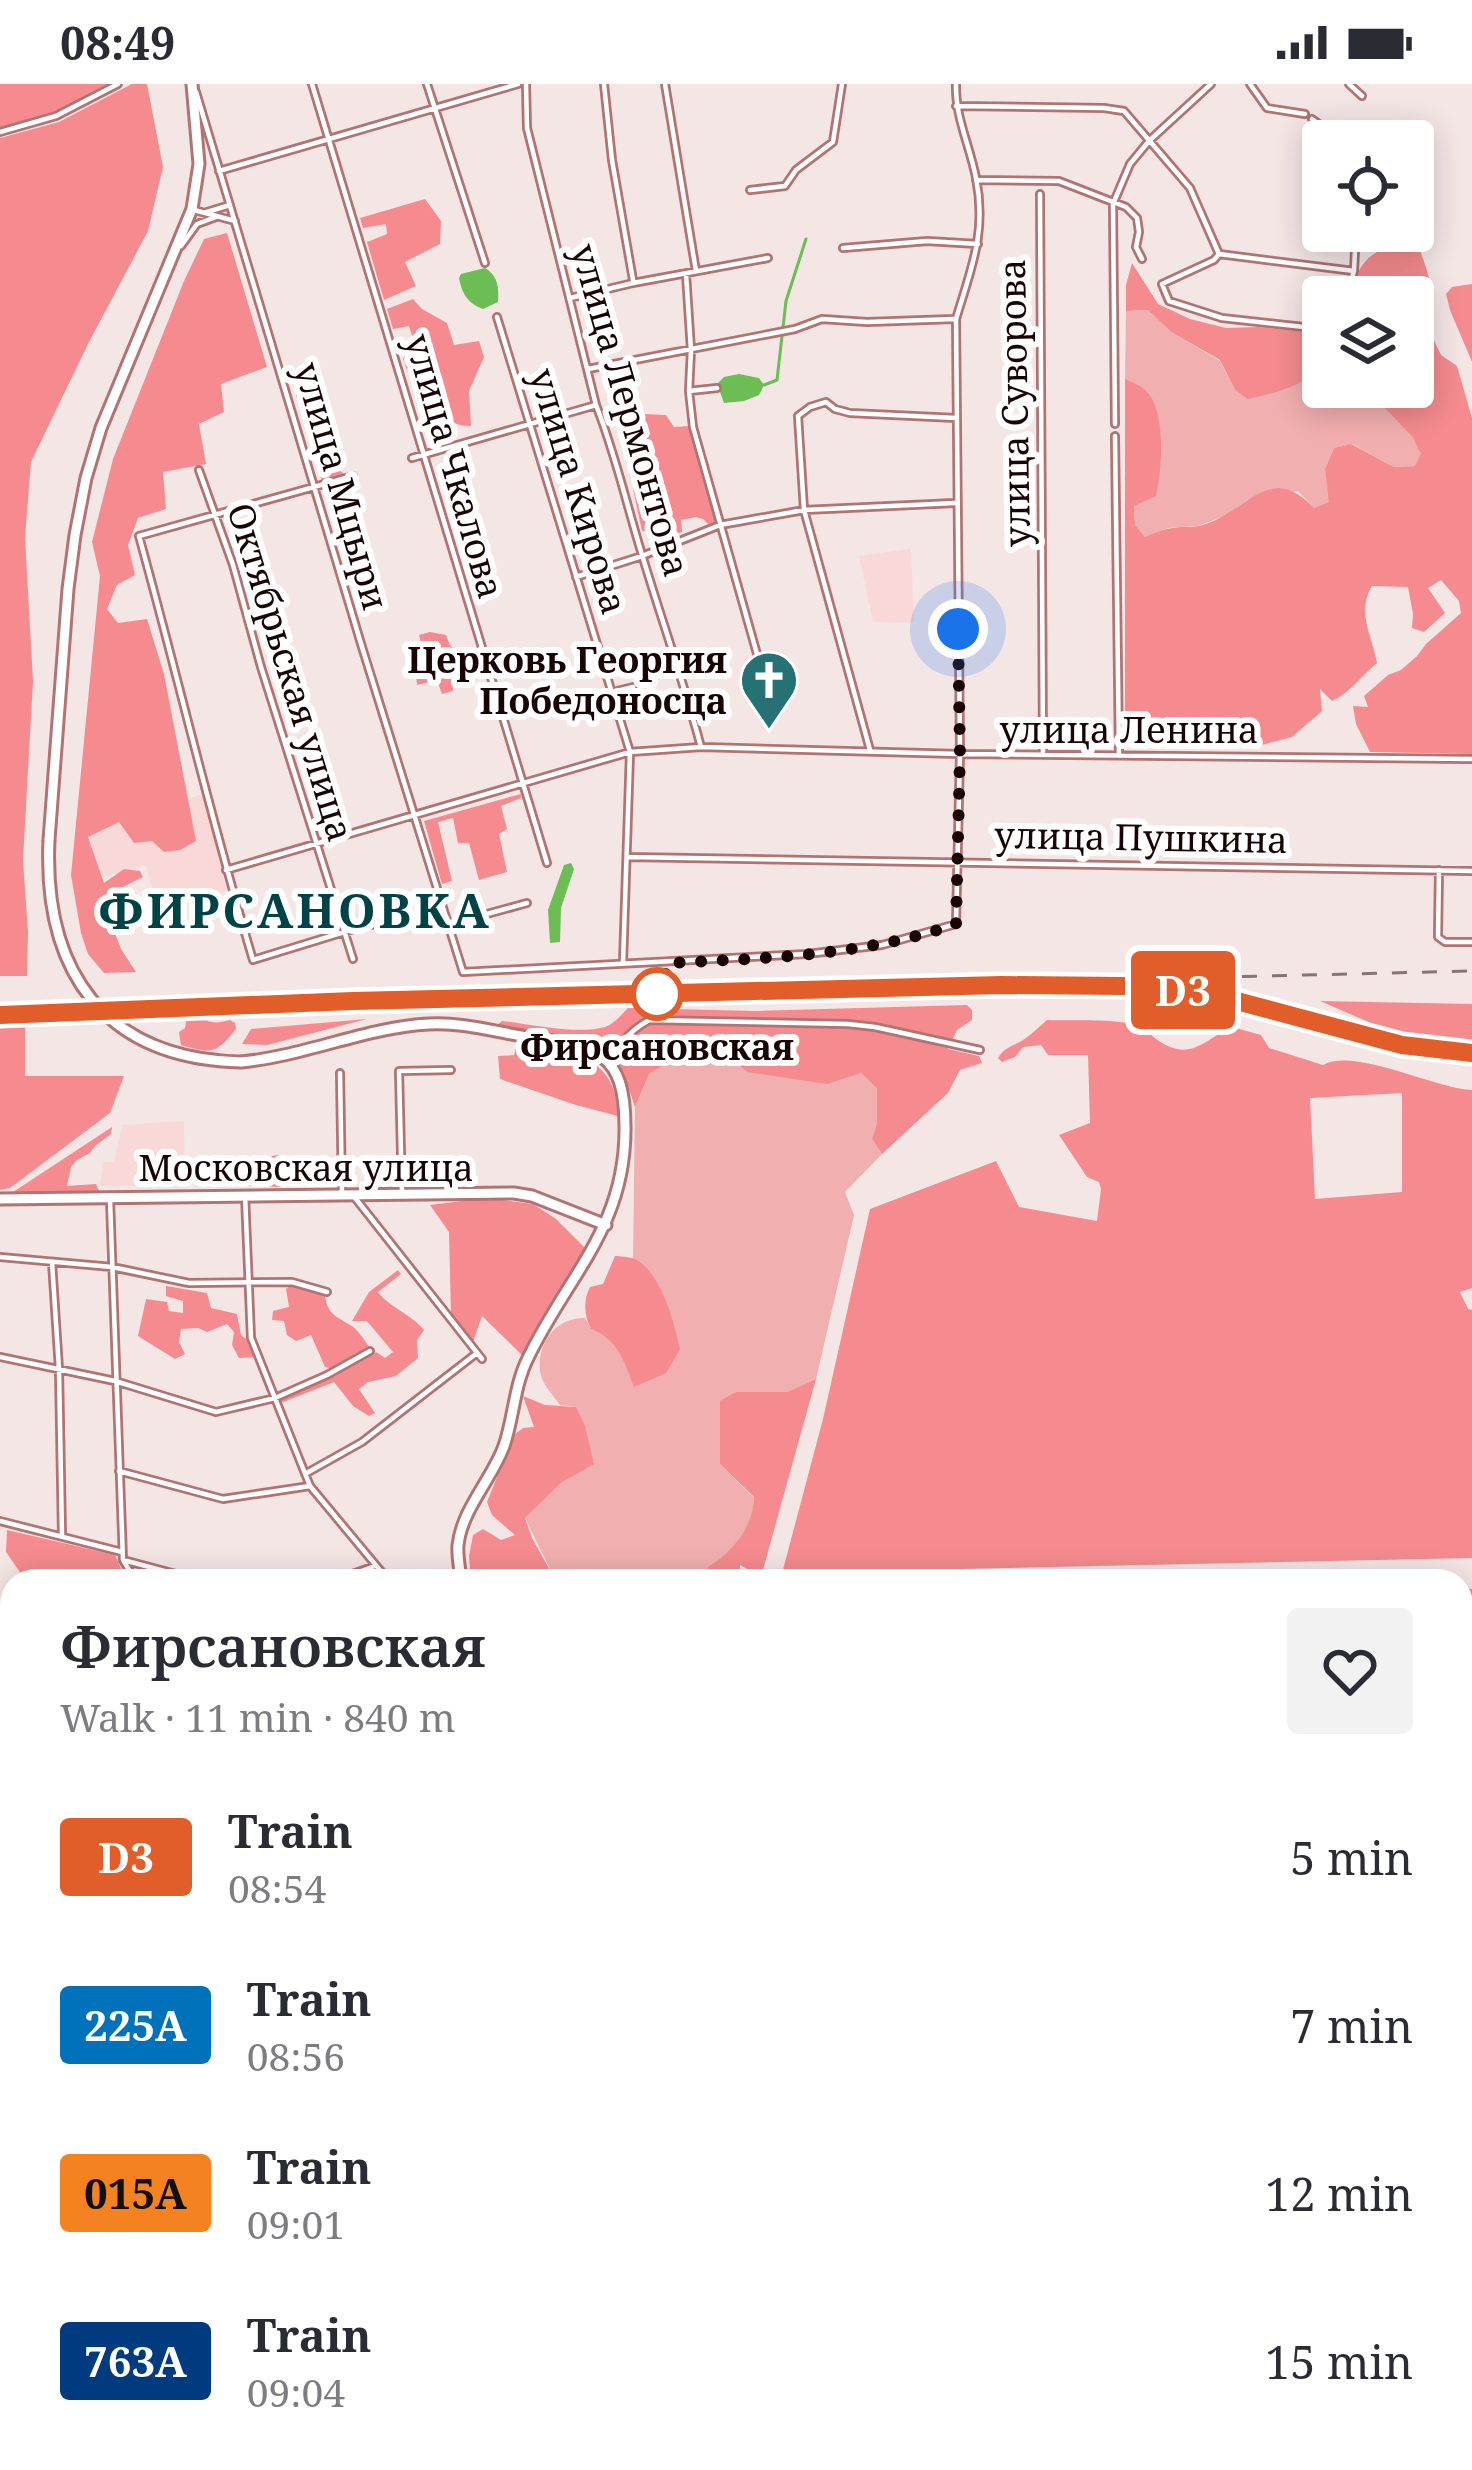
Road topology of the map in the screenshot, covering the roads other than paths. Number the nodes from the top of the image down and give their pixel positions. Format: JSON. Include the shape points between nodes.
{"nodes":[{"id":1,"x":118,"y":84,"type":"edge"},
{"id":2,"x":193,"y":84,"type":"edge"},
{"id":3,"x":312,"y":84,"type":"edge"},
{"id":4,"x":428,"y":84,"type":"edge"},
{"id":5,"x":522,"y":84,"type":"edge"},
{"id":6,"x":604,"y":84,"type":"edge"},
{"id":7,"x":665,"y":84,"type":"edge"},
{"id":8,"x":842,"y":84,"type":"edge"},
{"id":9,"x":956,"y":84,"type":"edge"},
{"id":10,"x":1211,"y":84,"type":"edge"},
{"id":11,"x":1250,"y":84,"type":"edge"},
{"id":12,"x":1348,"y":84,"type":"edge"},
{"id":13,"x":495,"y":87,"type":"edge"},
{"id":14,"x":1362,"y":97,"type":"dead end"},
{"id":15,"x":956,"y":106,"type":"junction"},
{"id":16,"x":435,"y":108,"type":"junction"},
{"id":17,"x":1312,"y":120,"type":"edge"},
{"id":18,"x":0,"y":132,"type":"edge"},
{"id":19,"x":329,"y":139,"type":"junction"},
{"id":20,"x":1149,"y":141,"type":"junction"},
{"id":21,"x":219,"y":171,"type":"junction"},
{"id":22,"x":976,"y":179,"type":"junction"},
{"id":23,"x":750,"y":190,"type":"dead end"},
{"id":24,"x":1040,"y":194,"type":"dead end"},
{"id":25,"x":1113,"y":204,"type":"junction"},
{"id":26,"x":230,"y":205,"type":"junction"},
{"id":27,"x":198,"y":211,"type":"junction"},
{"id":28,"x":216,"y":217,"type":"junction"},
{"id":29,"x":235,"y":220,"type":"junction"},
{"id":30,"x":978,"y":244,"type":"junction"},
{"id":31,"x":843,"y":248,"type":"dead end"},
{"id":32,"x":176,"y":249,"type":"junction"},
{"id":33,"x":1355,"y":252,"type":"edge"},
{"id":34,"x":1219,"y":254,"type":"junction"},
{"id":35,"x":768,"y":258,"type":"dead end"},
{"id":36,"x":1142,"y":259,"type":"dead end"},
{"id":37,"x":485,"y":263,"type":"dead end"},
{"id":38,"x":697,"y":271,"type":"junction"},
{"id":39,"x":1354,"y":272,"type":"junction"},
{"id":40,"x":686,"y":274,"type":"junction"},
{"id":41,"x":1353,"y":276,"type":"edge"},
{"id":42,"x":633,"y":280,"type":"dead end"},
{"id":43,"x":571,"y":298,"type":"junction"},
{"id":44,"x":497,"y":317,"type":"dead end"},
{"id":45,"x":956,"y":319,"type":"junction"},
{"id":46,"x":1302,"y":327,"type":"edge"},
{"id":47,"x":691,"y":350,"type":"junction"},
{"id":48,"x":588,"y":369,"type":"junction"},
{"id":49,"x":717,"y":388,"type":"dead end"},
{"id":50,"x":689,"y":391,"type":"junction"},
{"id":51,"x":596,"y":405,"type":"junction"},
{"id":52,"x":956,"y":418,"type":"junction"},
{"id":53,"x":530,"y":423,"type":"junction"},
{"id":54,"x":1115,"y":424,"type":"dead end"},
{"id":55,"x":1115,"y":436,"type":"dead end"},
{"id":56,"x":425,"y":456,"type":"junction"},
{"id":57,"x":412,"y":458,"type":"dead end"},
{"id":58,"x":199,"y":470,"type":"dead end"},
{"id":59,"x":353,"y":476,"type":"dead end"},
{"id":60,"x":314,"y":488,"type":"junction"},
{"id":61,"x":956,"y":503,"type":"junction"},
{"id":62,"x":804,"y":510,"type":"junction"},
{"id":63,"x":215,"y":515,"type":"junction"},
{"id":64,"x":720,"y":525,"type":"junction"},
{"id":65,"x":642,"y":556,"type":"junction"},
{"id":66,"x":576,"y":577,"type":"junction"},
{"id":67,"x":758,"y":654,"type":"dead end"},
{"id":68,"x":633,"y":687,"type":"dead end"},
{"id":69,"x":613,"y":692,"type":"junction"},
{"id":70,"x":701,"y":747,"type":"junction"},
{"id":71,"x":870,"y":750,"type":"junction"},
{"id":72,"x":630,"y":752,"type":"junction"},
{"id":73,"x":960,"y":754,"type":"junction"},
{"id":74,"x":1042,"y":755,"type":"junction"},
{"id":75,"x":1119,"y":755,"type":"junction"},
{"id":76,"x":1472,"y":759,"type":"edge"},
{"id":77,"x":522,"y":784,"type":"junction"},
{"id":78,"x":415,"y":815,"type":"junction"},
{"id":79,"x":316,"y":844,"type":"junction"},
{"id":80,"x":627,"y":857,"type":"junction"},
{"id":81,"x":959,"y":862,"type":"junction"},
{"id":82,"x":547,"y":863,"type":"dead end"},
{"id":83,"x":226,"y":870,"type":"junction"},
{"id":84,"x":1439,"y":870,"type":"junction"},
{"id":85,"x":1472,"y":871,"type":"edge"},
{"id":86,"x":526,"y":903,"type":"dead end"},
{"id":87,"x":446,"y":922,"type":"junction"},
{"id":88,"x":344,"y":931,"type":"junction"},
{"id":89,"x":1472,"y":942,"type":"edge"},
{"id":90,"x":353,"y":959,"type":"dead end"},
{"id":91,"x":622,"y":965,"type":"junction"},
{"id":92,"x":980,"y":1050,"type":"dead end"},
{"id":93,"x":614,"y":1069,"type":"junction"},
{"id":94,"x":451,"y":1070,"type":"dead end"},
{"id":95,"x":340,"y":1073,"type":"dead end"},
{"id":96,"x":347,"y":1194,"type":"junction"},
{"id":97,"x":402,"y":1194,"type":"junction"},
{"id":98,"x":245,"y":1195,"type":"junction"},
{"id":99,"x":110,"y":1196,"type":"junction"},
{"id":100,"x":0,"y":1199,"type":"edge"},
{"id":101,"x":605,"y":1226,"type":"junction"},
{"id":102,"x":0,"y":1257,"type":"edge"},
{"id":103,"x":52,"y":1262,"type":"junction"},
{"id":104,"x":112,"y":1267,"type":"junction"},
{"id":105,"x":248,"y":1281,"type":"junction"},
{"id":106,"x":327,"y":1292,"type":"dead end"},
{"id":107,"x":370,"y":1351,"type":"dead end"},
{"id":108,"x":0,"y":1357,"type":"edge"},
{"id":109,"x":59,"y":1369,"type":"junction"},
{"id":110,"x":115,"y":1382,"type":"junction"},
{"id":111,"x":274,"y":1397,"type":"junction"},
{"id":112,"x":119,"y":1471,"type":"junction"},
{"id":113,"x":305,"y":1474,"type":"junction"},
{"id":114,"x":310,"y":1486,"type":"junction"},
{"id":115,"x":0,"y":1521,"type":"edge"},
{"id":116,"x":62,"y":1535,"type":"junction"},
{"id":117,"x":123,"y":1556,"type":"junction"},
{"id":118,"x":375,"y":1566,"type":"junction"},
{"id":119,"x":130,"y":1569,"type":"edge"},
{"id":120,"x":164,"y":1569,"type":"edge"},
{"id":121,"x":367,"y":1569,"type":"edge"},
{"id":122,"x":378,"y":1569,"type":"edge"},
{"id":123,"x":460,"y":1569,"type":"edge"}],
"edges":[{"from":1,"to":18,"type":"street","via":[[56,116]]},
{"from":2,"to":21,"type":"street","name":"улица Мцыри"},
{"from":2,"to":27,"type":"street"},
{"from":3,"to":19,"type":"street","name":"улица Чкалова"},
{"from":4,"to":16,"type":"street"},
{"from":5,"to":13,"type":"street"},
{"from":5,"to":43,"type":"street","name":"улица Лермонтова"},
{"from":6,"to":42,"type":"street"},
{"from":7,"to":38,"type":"street"},
{"from":8,"to":23,"type":"street","via":[[833,142],[785,186]]},
{"from":9,"to":15,"type":"street"},
{"from":10,"to":20,"type":"street"},
{"from":11,"to":17,"type":"street","via":[[1268,108]]},
{"from":12,"to":14,"type":"street"},
{"from":13,"to":16,"type":"street"},
{"from":15,"to":20,"type":"street","via":[[1124,111]]},
{"from":15,"to":22,"type":"street"},
{"from":16,"to":19,"type":"street"},
{"from":16,"to":37,"type":"street"},
{"from":19,"to":21,"type":"street"},
{"from":19,"to":56,"type":"street","name":"улица Чкалова"},
{"from":20,"to":25,"type":"street"},
{"from":20,"to":34,"type":"street","via":[[1190,188]]},
{"from":21,"to":26,"type":"street","name":"улица Мцыри"},
{"from":22,"to":25,"type":"street","via":[[1059,181]]},
{"from":22,"to":30,"type":"street"},
{"from":24,"to":74,"type":"street","name":"улица Суворова"},
{"from":25,"to":36,"type":"street","via":[[1137,218]]},
{"from":25,"to":54,"type":"street"},
{"from":26,"to":27,"type":"street"},
{"from":26,"to":29,"type":"street","name":"улица Мцыри"},
{"from":27,"to":28,"type":"street"},
{"from":27,"to":32,"type":"street"},
{"from":28,"to":29,"type":"street"},
{"from":28,"to":32,"type":"street","via":[[197,224]]},
{"from":29,"to":60,"type":"street","name":"улица Мцыри"},
{"from":30,"to":31,"type":"street"},
{"from":30,"to":45,"type":"street"},
{"from":32,"to":93,"type":"street","bridge":true,"via":[[100,428],[68,589],[49,898],[84,988],[128,1033],[209,1061],[283,1057],[430,1024],[583,1047]]},
{"from":33,"to":39,"type":"street"},
{"from":34,"to":39,"type":"street"},
{"from":34,"to":46,"type":"street","via":[[1162,284],[1169,302]]},
{"from":35,"to":38,"type":"street"},
{"from":38,"to":40,"type":"street"},
{"from":39,"to":41,"type":"street"},
{"from":40,"to":43,"type":"street"},
{"from":40,"to":47,"type":"street"},
{"from":43,"to":48,"type":"street","name":"улица Лермонтова"},
{"from":44,"to":53,"type":"street","name":"улица Кирова"},
{"from":45,"to":47,"type":"street","via":[[822,320]]},
{"from":45,"to":52,"type":"street"},
{"from":47,"to":48,"type":"street"},
{"from":47,"to":50,"type":"street"},
{"from":48,"to":51,"type":"street","name":"улица Лермонтова"},
{"from":49,"to":50,"type":"street"},
{"from":50,"to":64,"type":"street"},
{"from":51,"to":53,"type":"street"},
{"from":51,"to":65,"type":"street","name":"улица Лермонтова"},
{"from":52,"to":61,"type":"street"},
{"from":52,"to":62,"type":"street","via":[[850,413],[826,402],[810,407],[798,416]]},
{"from":53,"to":56,"type":"street"},
{"from":53,"to":66,"type":"street","name":"улица Кирова"},
{"from":55,"to":75,"type":"street"},
{"from":56,"to":57,"type":"street"},
{"from":56,"to":77,"type":"street","name":"улица Чкалова"},
{"from":58,"to":63,"type":"street","name":"Октябрьская улица"},
{"from":59,"to":60,"type":"street"},
{"from":60,"to":63,"type":"street"},
{"from":60,"to":78,"type":"street","name":"улица Мцыри"},
{"from":61,"to":62,"type":"street"},
{"from":61,"to":73,"type":"street"},
{"from":62,"to":64,"type":"street"},
{"from":62,"to":71,"type":"street"},
{"from":63,"to":79,"type":"street","name":"Октябрьская улица"},
{"from":63,"to":83,"type":"street","via":[[139,536]]},
{"from":64,"to":65,"type":"street"},
{"from":64,"to":67,"type":"street"},
{"from":65,"to":66,"type":"street"},
{"from":65,"to":70,"type":"street","name":"улица Лермонтова"},
{"from":66,"to":69,"type":"street","name":"улица Кирова"},
{"from":68,"to":69,"type":"street"},
{"from":69,"to":72,"type":"street","name":"улица Кирова"},
{"from":70,"to":71,"type":"street","name":"улица Ленина"},
{"from":70,"to":72,"type":"street","name":"улица Ленина"},
{"from":71,"to":73,"type":"street","name":"улица Ленина"},
{"from":72,"to":77,"type":"street","name":"улица Ленина"},
{"from":72,"to":80,"type":"street","name":"улица Кирова"},
{"from":73,"to":74,"type":"street","name":"улица Ленина"},
{"from":73,"to":81,"type":"street"},
{"from":74,"to":75,"type":"street","name":"улица Ленина"},
{"from":75,"to":76,"type":"street","name":"улица Ленина"},
{"from":77,"to":78,"type":"street","name":"улица Ленина"},
{"from":77,"to":82,"type":"street","name":"улица Чкалова"},
{"from":78,"to":79,"type":"street","name":"улица Ленина"},
{"from":78,"to":87,"type":"street","name":"улица Мцыри"},
{"from":79,"to":83,"type":"street","name":"улица Ленина"},
{"from":79,"to":88,"type":"street","name":"Октябрьская улица"},
{"from":80,"to":81,"type":"street","name":"улица Пушкина"},
{"from":80,"to":91,"type":"street","name":"улица Кирова"},
{"from":81,"to":84,"type":"street","name":"улица Пушкина"},
{"from":81,"to":91,"type":"street","via":[[956,924],[904,940]]},
{"from":83,"to":88,"type":"street","via":[[253,960]]},
{"from":84,"to":85,"type":"street","name":"улица Пушкина"},
{"from":84,"to":89,"type":"street","via":[[1438,937]]},
{"from":86,"to":87,"type":"street"},
{"from":87,"to":88,"type":"street"},
{"from":87,"to":91,"type":"street","name":"улица Мцыри","via":[[463,972]]},
{"from":88,"to":90,"type":"street","name":"Октябрьская улица"},
{"from":92,"to":93,"type":"street","via":[[848,1024],[650,1020],[629,1032]]},
{"from":93,"to":101,"type":"street","via":[[624,1090],[625,1144]]},
{"from":94,"to":97,"type":"street","via":[[399,1072]]},
{"from":95,"to":96,"type":"street"},
{"from":96,"to":97,"type":"street","name":"Московская улица"},
{"from":96,"to":98,"type":"street","name":"Московская улица"},
{"from":96,"to":113,"type":"street","via":[[480,1356]]},
{"from":97,"to":101,"type":"street","name":"Московская улица","via":[[532,1196]]},
{"from":98,"to":99,"type":"street","name":"Московская улица"},
{"from":98,"to":105,"type":"street"},
{"from":99,"to":100,"type":"street","name":"Московская улица"},
{"from":99,"to":104,"type":"street"},
{"from":101,"to":123,"type":"street","via":[[519,1379],[503,1447],[464,1522]]},
{"from":102,"to":103,"type":"street"},
{"from":103,"to":104,"type":"street"},
{"from":103,"to":109,"type":"street"},
{"from":104,"to":105,"type":"street","via":[[189,1282]]},
{"from":104,"to":110,"type":"street"},
{"from":105,"to":106,"type":"street"},
{"from":105,"to":111,"type":"street","via":[[251,1338]]},
{"from":107,"to":111,"type":"street"},
{"from":108,"to":109,"type":"street"},
{"from":109,"to":110,"type":"street"},
{"from":109,"to":116,"type":"street"},
{"from":110,"to":111,"type":"street","via":[[215,1412]]},
{"from":110,"to":112,"type":"street"},
{"from":111,"to":113,"type":"street"},
{"from":112,"to":114,"type":"street","via":[[224,1499]]},
{"from":112,"to":117,"type":"street"},
{"from":113,"to":114,"type":"street"},
{"from":114,"to":118,"type":"street"},
{"from":115,"to":116,"type":"street"},
{"from":116,"to":117,"type":"street"},
{"from":117,"to":119,"type":"street"},
{"from":117,"to":120,"type":"street"},
{"from":118,"to":121,"type":"street"},
{"from":118,"to":122,"type":"street"}]}
